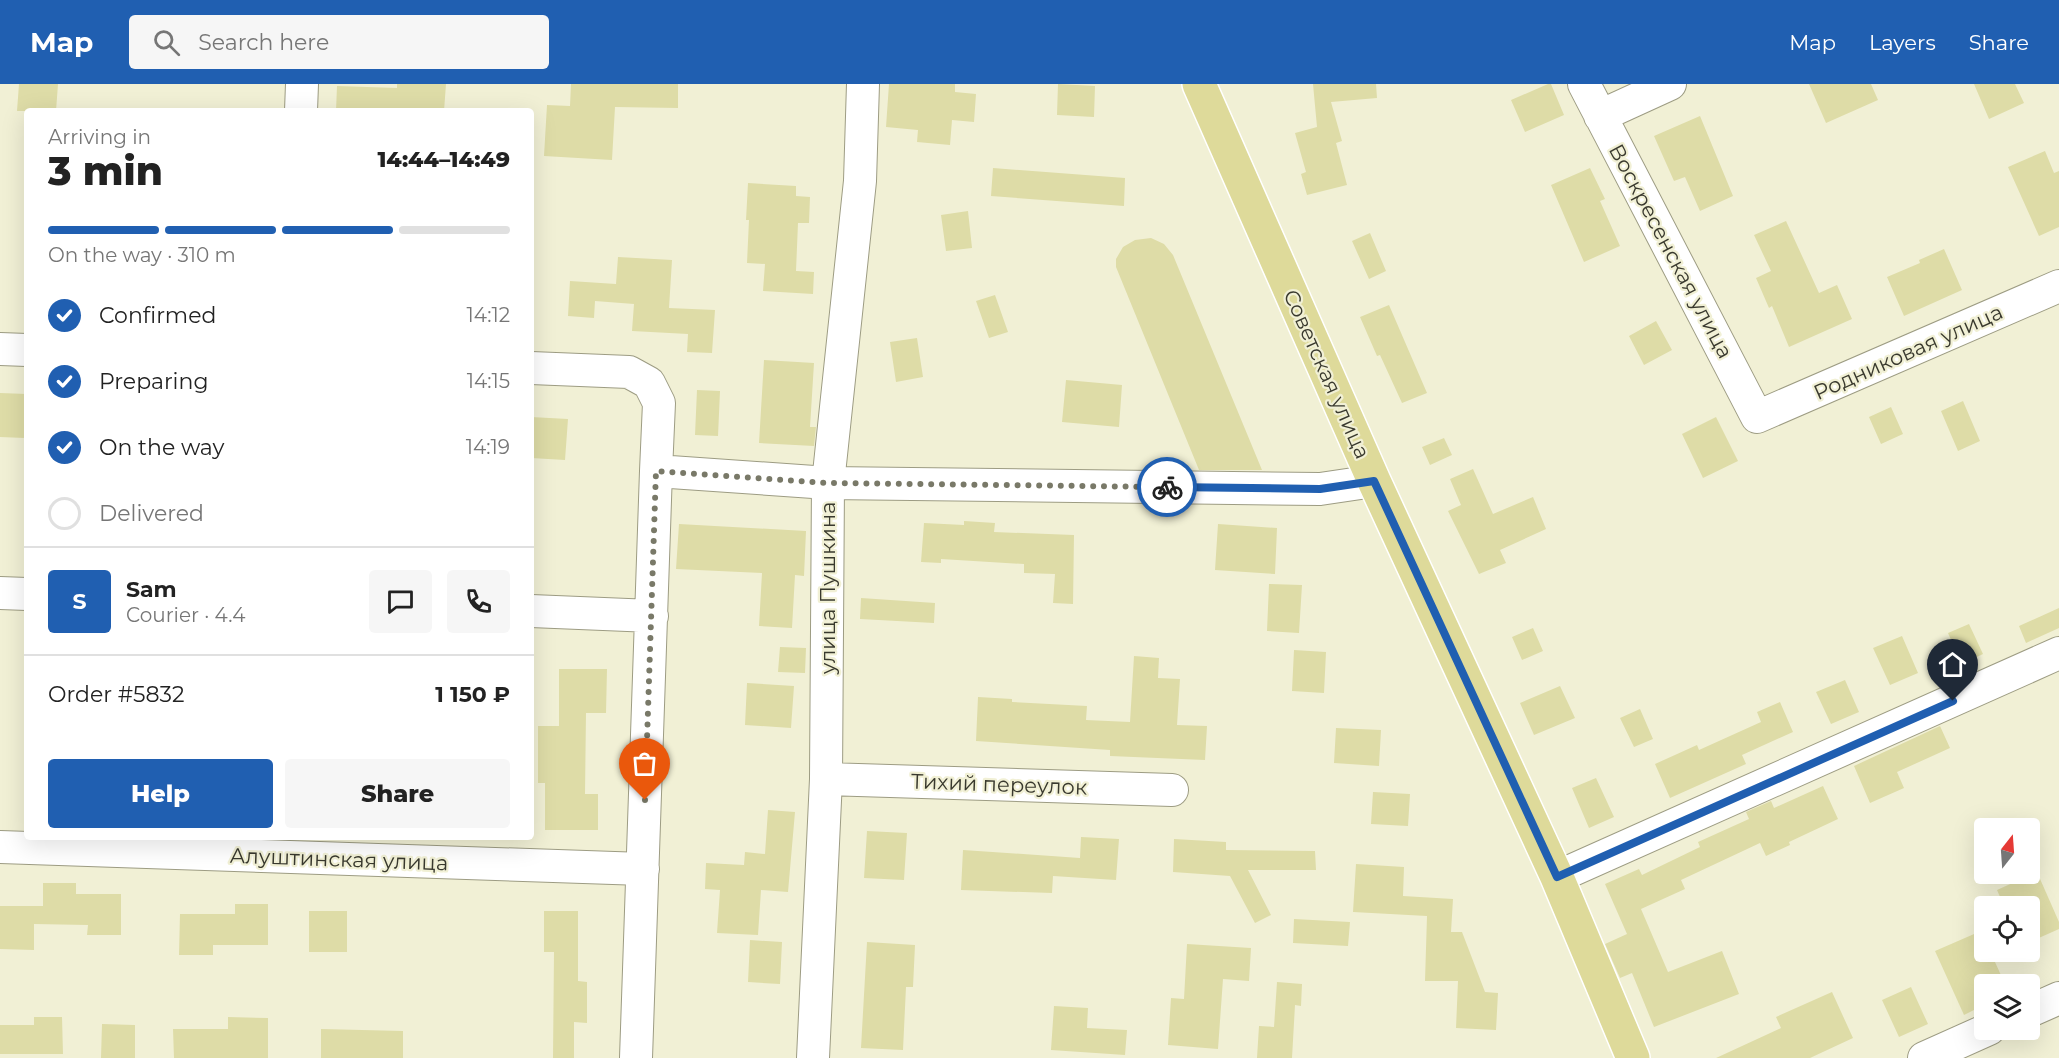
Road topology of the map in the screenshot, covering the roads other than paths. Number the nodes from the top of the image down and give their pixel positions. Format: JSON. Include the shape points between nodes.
{"nodes":[{"id":1,"x":302,"y":84,"type":"edge"},
{"id":2,"x":863,"y":84,"type":"edge"},
{"id":3,"x":1199,"y":84,"type":"edge"},
{"id":4,"x":1584,"y":84,"type":"edge"},
{"id":5,"x":1670,"y":84,"type":"edge"},
{"id":6,"x":301,"y":108,"type":"edge"},
{"id":7,"x":1600,"y":116,"type":"junction"},
{"id":8,"x":2059,"y":286,"type":"edge"},
{"id":9,"x":0,"y":349,"type":"edge"},
{"id":10,"x":24,"y":350,"type":"edge"},
{"id":11,"x":534,"y":368,"type":"edge"},
{"id":12,"x":1757,"y":417,"type":"joint"},
{"id":13,"x":656,"y":471,"type":"junction"},
{"id":14,"x":1374,"y":481,"type":"junction"},
{"id":15,"x":828,"y":483,"type":"junction"},
{"id":16,"x":0,"y":593,"type":"edge"},
{"id":17,"x":24,"y":594,"type":"edge"},
{"id":18,"x":534,"y":611,"type":"edge"},
{"id":19,"x":652,"y":615,"type":"junction"},
{"id":20,"x":2059,"y":653,"type":"edge"},
{"id":21,"x":826,"y":779,"type":"junction"},
{"id":22,"x":1172,"y":790,"type":"dead end"},
{"id":23,"x":0,"y":847,"type":"edge"},
{"id":24,"x":643,"y":869,"type":"junction"},
{"id":25,"x":1557,"y":877,"type":"junction"},
{"id":26,"x":2059,"y":998,"type":"edge"},
{"id":27,"x":2040,"y":1007,"type":"edge"},
{"id":28,"x":1974,"y":1036,"type":"edge"},
{"id":29,"x":636,"y":1058,"type":"edge"},
{"id":30,"x":813,"y":1058,"type":"edge"},
{"id":31,"x":1633,"y":1058,"type":"edge"},
{"id":32,"x":1924,"y":1058,"type":"edge"}],
"edges":[{"from":1,"to":6,"type":"street"},
{"from":2,"to":15,"type":"street","name":"улица Пушкина","via":[[860,180]]},
{"from":3,"to":14,"type":"main road","name":"Советская улица"},
{"from":4,"to":7,"type":"street","name":"Воскресенская улица"},
{"from":5,"to":7,"type":"street"},
{"from":7,"to":12,"type":"street","name":"Воскресенская улица"},
{"from":8,"to":12,"type":"street","name":"Родниковая улица"},
{"from":9,"to":10,"type":"street"},
{"from":11,"to":13,"type":"street","via":[[629,372],[649,383],[659,403]]},
{"from":13,"to":15,"type":"street"},
{"from":13,"to":19,"type":"street"},
{"from":14,"to":15,"type":"street","via":[[1320,489]]},
{"from":14,"to":25,"type":"main road","name":"Советская улица"},
{"from":15,"to":21,"type":"street","name":"улица Пушкина"},
{"from":16,"to":17,"type":"street"},
{"from":18,"to":19,"type":"street"},
{"from":19,"to":24,"type":"street"},
{"from":20,"to":25,"type":"street"},
{"from":21,"to":22,"type":"street","name":"Тихий переулок"},
{"from":21,"to":30,"type":"street","name":"улица Пушкина"},
{"from":23,"to":24,"type":"street","name":"Алуштинская улица"},
{"from":24,"to":29,"type":"street"},
{"from":25,"to":31,"type":"main road","name":"Советская улица"},
{"from":26,"to":27,"type":"street"},
{"from":28,"to":32,"type":"street"}]}
